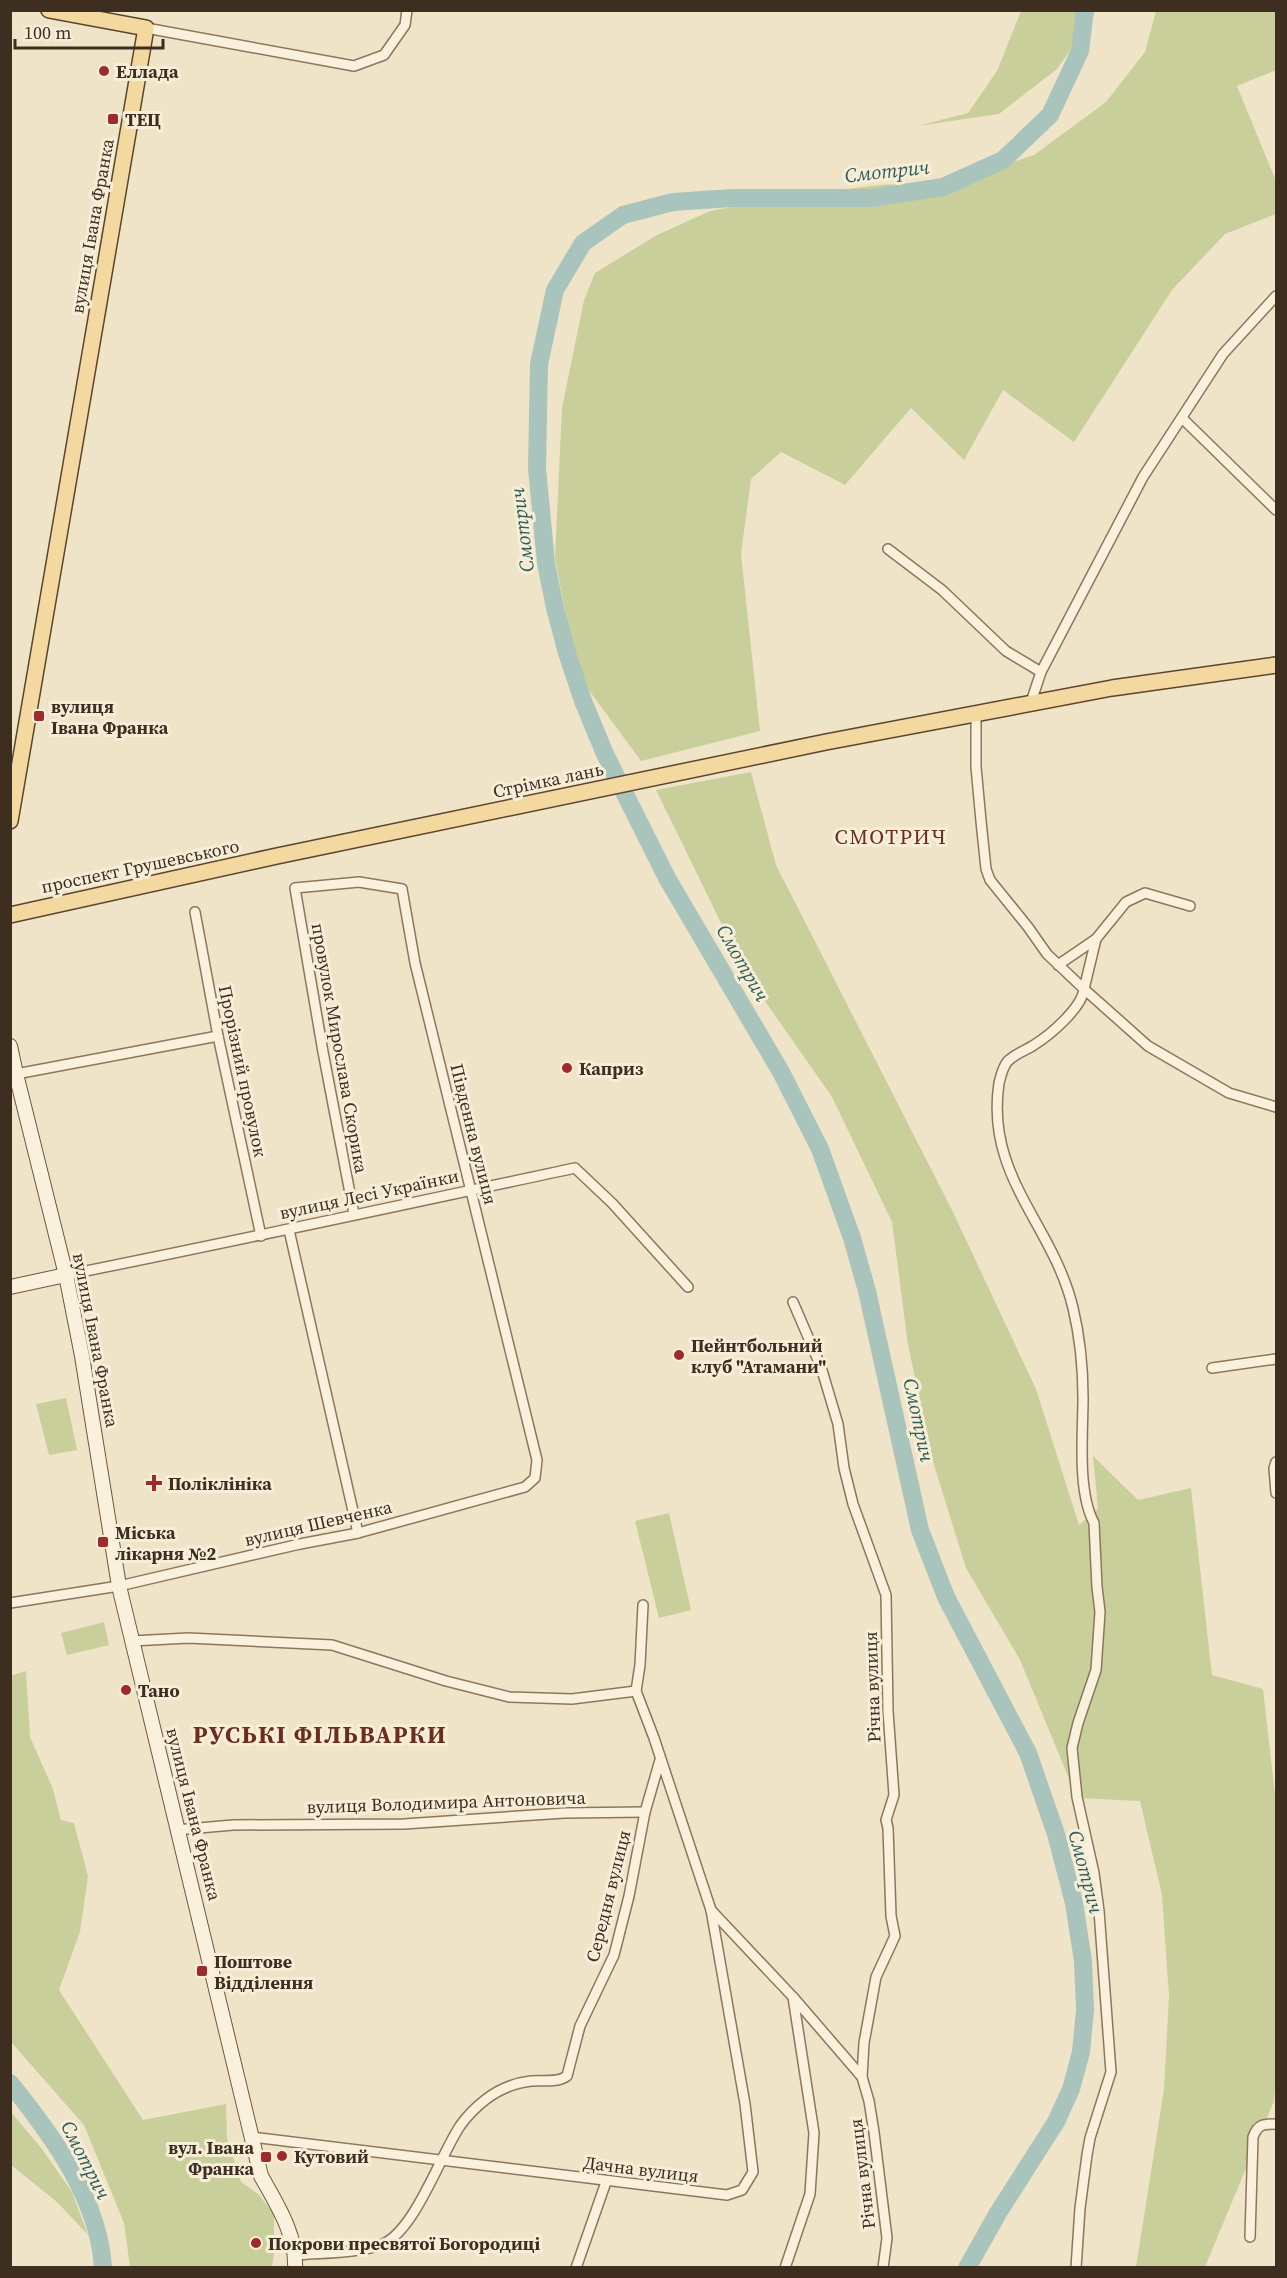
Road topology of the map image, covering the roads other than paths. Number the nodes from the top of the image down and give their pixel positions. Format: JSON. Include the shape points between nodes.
{"nodes":[{"id":1,"x":49,"y":10,"type":"edge"},
{"id":2,"x":407,"y":10,"type":"edge"},
{"id":3,"x":146,"y":28,"type":"junction"},
{"id":4,"x":1276,"y":296,"type":"edge"},
{"id":5,"x":1183,"y":419,"type":"junction"},
{"id":6,"x":1276,"y":510,"type":"edge"},
{"id":7,"x":888,"y":549,"type":"dead end"},
{"id":8,"x":1276,"y":665,"type":"edge"},
{"id":9,"x":1041,"y":672,"type":"junction"},
{"id":10,"x":1031,"y":702,"type":"junction"},
{"id":11,"x":976,"y":713,"type":"junction"},
{"id":12,"x":10,"y":821,"type":"edge"},
{"id":13,"x":277,"y":856,"type":"joint"},
{"id":14,"x":295,"y":888,"type":"joint"},
{"id":15,"x":1190,"y":906,"type":"dead end"},
{"id":16,"x":195,"y":912,"type":"dead end"},
{"id":17,"x":10,"y":915,"type":"edge"},
{"id":18,"x":1096,"y":939,"type":"junction"},
{"id":19,"x":1058,"y":965,"type":"junction"},
{"id":20,"x":1084,"y":989,"type":"junction"},
{"id":21,"x":218,"y":1036,"type":"junction"},
{"id":22,"x":10,"y":1046,"type":"edge"},
{"id":23,"x":16,"y":1074,"type":"junction"},
{"id":24,"x":1276,"y":1107,"type":"edge"},
{"id":25,"x":471,"y":1191,"type":"junction"},
{"id":26,"x":354,"y":1214,"type":"junction"},
{"id":27,"x":289,"y":1230,"type":"junction"},
{"id":28,"x":261,"y":1236,"type":"junction"},
{"id":29,"x":66,"y":1275,"type":"junction"},
{"id":30,"x":10,"y":1287,"type":"edge"},
{"id":31,"x":688,"y":1287,"type":"dead end"},
{"id":32,"x":793,"y":1302,"type":"dead end"},
{"id":33,"x":1276,"y":1359,"type":"edge"},
{"id":34,"x":1212,"y":1368,"type":"dead end"},
{"id":35,"x":1276,"y":1462,"type":"edge"},
{"id":36,"x":525,"y":1487,"type":"joint"},
{"id":37,"x":1276,"y":1493,"type":"edge"},
{"id":38,"x":358,"y":1533,"type":"junction"},
{"id":39,"x":118,"y":1586,"type":"junction"},
{"id":40,"x":10,"y":1603,"type":"edge"},
{"id":41,"x":643,"y":1605,"type":"dead end"},
{"id":42,"x":132,"y":1641,"type":"junction"},
{"id":43,"x":636,"y":1691,"type":"junction"},
{"id":44,"x":660,"y":1760,"type":"junction"},
{"id":45,"x":645,"y":1812,"type":"junction"},
{"id":46,"x":176,"y":1830,"type":"junction"},
{"id":47,"x":711,"y":1910,"type":"junction"},
{"id":48,"x":793,"y":1997,"type":"junction"},
{"id":49,"x":862,"y":2077,"type":"junction"},
{"id":50,"x":1276,"y":2124,"type":"edge"},
{"id":51,"x":252,"y":2137,"type":"junction"},
{"id":52,"x":442,"y":2161,"type":"junction"},
{"id":53,"x":606,"y":2182,"type":"junction"},
{"id":54,"x":1250,"y":2237,"type":"dead end"},
{"id":55,"x":296,"y":2261,"type":"edge"},
{"id":56,"x":576,"y":2268,"type":"edge"},
{"id":57,"x":785,"y":2268,"type":"edge"},
{"id":58,"x":883,"y":2268,"type":"edge"},
{"id":59,"x":1076,"y":2268,"type":"edge"}],
"edges":[{"from":1,"to":3,"type":"main road"},
{"from":2,"to":3,"type":"street","via":[[405,25],[384,55],[354,66]]},
{"from":3,"to":12,"type":"main road","name":"вулиця Івана Франка"},
{"from":4,"to":5,"type":"street","via":[[1223,354]]},
{"from":5,"to":6,"type":"street"},
{"from":5,"to":9,"type":"street","via":[[1131,499]]},
{"from":7,"to":9,"type":"street","via":[[942,590],[1006,651]]},
{"from":8,"to":10,"type":"main road","name":"Стрімка лань"},
{"from":9,"to":10,"type":"street"},
{"from":10,"to":11,"type":"main road","name":"Стрімка лань"},
{"from":11,"to":13,"type":"main road","name":"Стрімка лань"},
{"from":11,"to":19,"type":"street","via":[[976,767],[986,869],[1000,894]]},
{"from":13,"to":17,"type":"main road","name":"проспект Грушевського"},
{"from":14,"to":25,"type":"street","name":"Південна вулиця","via":[[359,882],[402,889],[415,963]]},
{"from":14,"to":26,"type":"street","name":"провулок Мирослава Скорика"},
{"from":15,"to":18,"type":"street","via":[[1145,893],[1126,902]]},
{"from":16,"to":21,"type":"street","name":"Прорізний провулок"},
{"from":18,"to":19,"type":"street"},
{"from":18,"to":20,"type":"street"},
{"from":19,"to":20,"type":"street"},
{"from":20,"to":24,"type":"street","via":[[1165,1057],[1229,1093]]},
{"from":20,"to":59,"type":"street","via":[[1078,1006],[1005,1066],[999,1083],[997,1116],[999,1141],[1011,1176],[1065,1281],[1074,1315],[1082,1359],[1082,1448],[1087,1500],[1094,1523],[1100,1612],[1096,1670],[1072,1748],[1099,1911],[1111,2072],[1090,2138]]},
{"from":21,"to":23,"type":"street"},
{"from":21,"to":28,"type":"street","name":"Прорізний провулок"},
{"from":22,"to":23,"type":"street","name":"вулиця Івана Франка"},
{"from":23,"to":29,"type":"street","name":"вулиця Івана Франка"},
{"from":25,"to":26,"type":"street","name":"вулиця Лесі Українки"},
{"from":25,"to":31,"type":"street","name":"вулиця Лесі Українки","via":[[575,1168]]},
{"from":25,"to":36,"type":"street","name":"Південна вулиця","via":[[537,1460],[536,1478]]},
{"from":26,"to":27,"type":"street","name":"вулиця Лесі Українки"},
{"from":27,"to":28,"type":"street","name":"вулиця Лесі Українки"},
{"from":27,"to":38,"type":"street"},
{"from":28,"to":29,"type":"street","name":"вулиця Лесі Українки"},
{"from":29,"to":30,"type":"street","name":"вулиця Лесі Українки"},
{"from":29,"to":39,"type":"street","name":"вулиця Івана Франка"},
{"from":32,"to":49,"type":"street","name":"Річна вулиця","via":[[821,1366],[838,1424],[853,1504],[886,1595],[894,1795],[886,1820],[895,1935],[876,1977]]},
{"from":33,"to":34,"type":"street"},
{"from":35,"to":37,"type":"street"},
{"from":36,"to":38,"type":"street","name":"вулиця Шевченка"},
{"from":38,"to":39,"type":"street","name":"вулиця Шевченка"},
{"from":39,"to":40,"type":"street","name":"вулиця Шевченка"},
{"from":39,"to":42,"type":"street","name":"вулиця Івана Франка"},
{"from":41,"to":43,"type":"street"},
{"from":42,"to":43,"type":"street","via":[[188,1638],[332,1645],[509,1697],[572,1699]]},
{"from":42,"to":46,"type":"street","name":"вулиця Івана Франка"},
{"from":43,"to":44,"type":"street"},
{"from":44,"to":45,"type":"street","name":"Середня вулиця"},
{"from":44,"to":47,"type":"street"},
{"from":45,"to":46,"type":"street","name":"вулиця Володимира Антоновича"},
{"from":45,"to":52,"type":"street","name":"Середня вулиця","via":[[614,1955],[580,2026],[568,2074],[561,2079],[530,2081],[496,2092],[465,2119]]},
{"from":46,"to":51,"type":"street","name":"вулиця Івана Франка"},
{"from":47,"to":48,"type":"street","name":"Річна вулиця"},
{"from":47,"to":53,"type":"street","name":"Дачна вулиця","via":[[753,2172],[742,2190],[727,2195]]},
{"from":48,"to":49,"type":"street","name":"Річна вулиця"},
{"from":48,"to":57,"type":"street","via":[[814,2133],[810,2194]]},
{"from":49,"to":58,"type":"street","name":"Річна вулиця","via":[[874,2132],[886,2238]]},
{"from":50,"to":54,"type":"street","via":[[1262,2124],[1253,2137]]},
{"from":51,"to":52,"type":"street","name":"Дачна вулиця"},
{"from":51,"to":55,"type":"street","name":"вулиця Івана Франка","via":[[261,2176],[280,2209]]},
{"from":52,"to":53,"type":"street","name":"Дачна вулиця"},
{"from":52,"to":55,"type":"street","name":"Середня вулиця","via":[[399,2232],[383,2244]]},
{"from":53,"to":56,"type":"street"}]}
